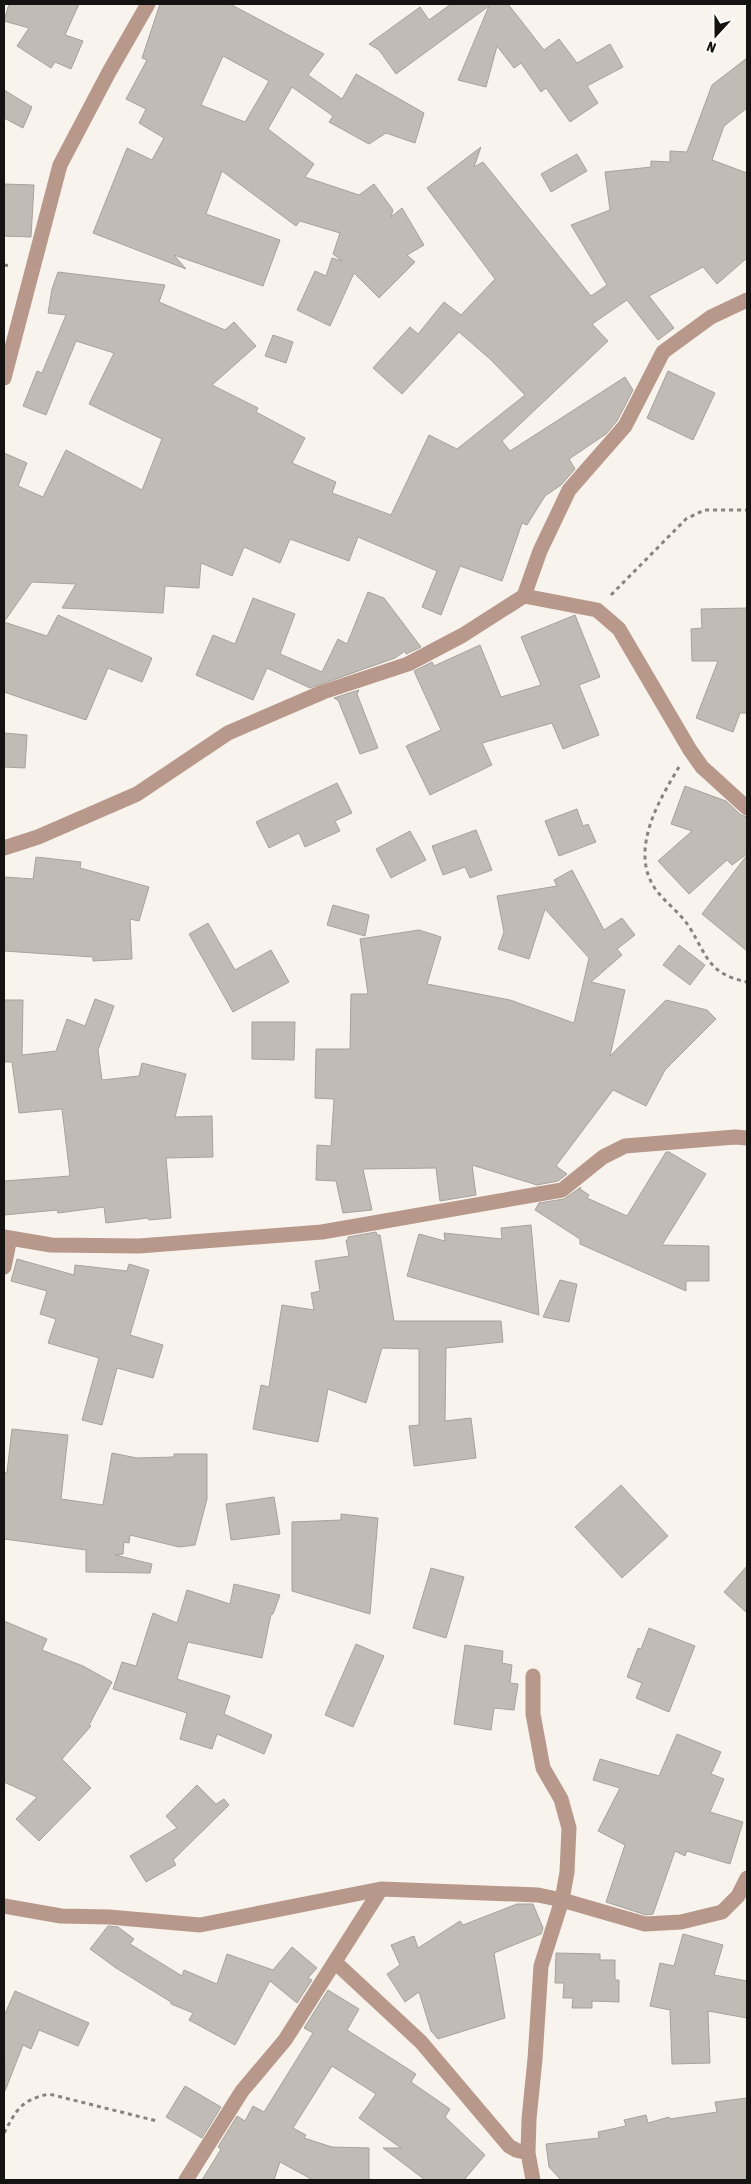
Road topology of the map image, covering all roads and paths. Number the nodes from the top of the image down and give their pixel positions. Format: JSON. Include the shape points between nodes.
{"nodes":[{"id":1,"x":148,"y":4,"type":"edge"},
{"id":2,"x":747,"y":300,"type":"edge"},
{"id":3,"x":4,"y":378,"type":"edge"},
{"id":4,"x":747,"y":510,"type":"edge"},
{"id":5,"x":524,"y":596,"type":"junction"},
{"id":6,"x":597,"y":610,"type":"junction"},
{"id":7,"x":690,"y":750,"type":"junction"},
{"id":8,"x":747,"y":808,"type":"edge"},
{"id":9,"x":4,"y":848,"type":"edge"},
{"id":10,"x":747,"y":982,"type":"edge"},
{"id":11,"x":747,"y":1138,"type":"edge"},
{"id":12,"x":7,"y":1237,"type":"edge"},
{"id":13,"x":4,"y":1267,"type":"edge"},
{"id":14,"x":533,"y":1676,"type":"dead end"},
{"id":15,"x":747,"y":1878,"type":"edge"},
{"id":16,"x":381,"y":1889,"type":"junction"},
{"id":17,"x":562,"y":1900,"type":"junction"},
{"id":18,"x":4,"y":1906,"type":"edge"},
{"id":19,"x":336,"y":1962,"type":"junction"},
{"id":20,"x":157,"y":2121,"type":"dead end"},
{"id":21,"x":4,"y":2133,"type":"edge"},
{"id":22,"x":528,"y":2152,"type":"junction"},
{"id":23,"x":186,"y":2180,"type":"edge"},
{"id":24,"x":533,"y":2180,"type":"edge"}],
"edges":[{"from":1,"to":3,"type":"street","via":[[60,165]]},
{"from":2,"to":5,"type":"street","via":[[711,317],[664,352],[624,426],[570,490],[540,551]]},
{"from":4,"to":6,"type":"path","via":[[704,510],[686,519]]},
{"from":5,"to":6,"type":"street"},
{"from":5,"to":9,"type":"street","via":[[463,635],[408,664],[323,692],[228,733],[137,794],[38,837]]},
{"from":6,"to":7,"type":"street","via":[[619,629]]},
{"from":7,"to":8,"type":"street","via":[[702,767]]},
{"from":7,"to":10,"type":"path","via":[[663,792],[644,852],[645,866],[654,888],[688,926],[718,972],[730,979]]},
{"from":11,"to":12,"type":"street","via":[[624,1146],[603,1157],[562,1190],[322,1232],[139,1246],[51,1245]]},
{"from":12,"to":13,"type":"street"},
{"from":14,"to":17,"type":"street","via":[[533,1714],[543,1768],[561,1799],[569,1828]]},
{"from":15,"to":17,"type":"street","via":[[738,1896],[722,1912],[681,1922],[645,1924]]},
{"from":16,"to":17,"type":"street","via":[[538,1895]]},
{"from":16,"to":18,"type":"street","via":[[200,1925],[61,1916]]},
{"from":16,"to":19,"type":"street"},
{"from":17,"to":22,"type":"street","via":[[541,1966]]},
{"from":19,"to":22,"type":"street","via":[[421,2042],[509,2146]]},
{"from":19,"to":23,"type":"street","via":[[285,2040],[233,2105]]},
{"from":20,"to":21,"type":"path","via":[[49,2094],[32,2097],[18,2108]]},
{"from":22,"to":24,"type":"street"}]}
